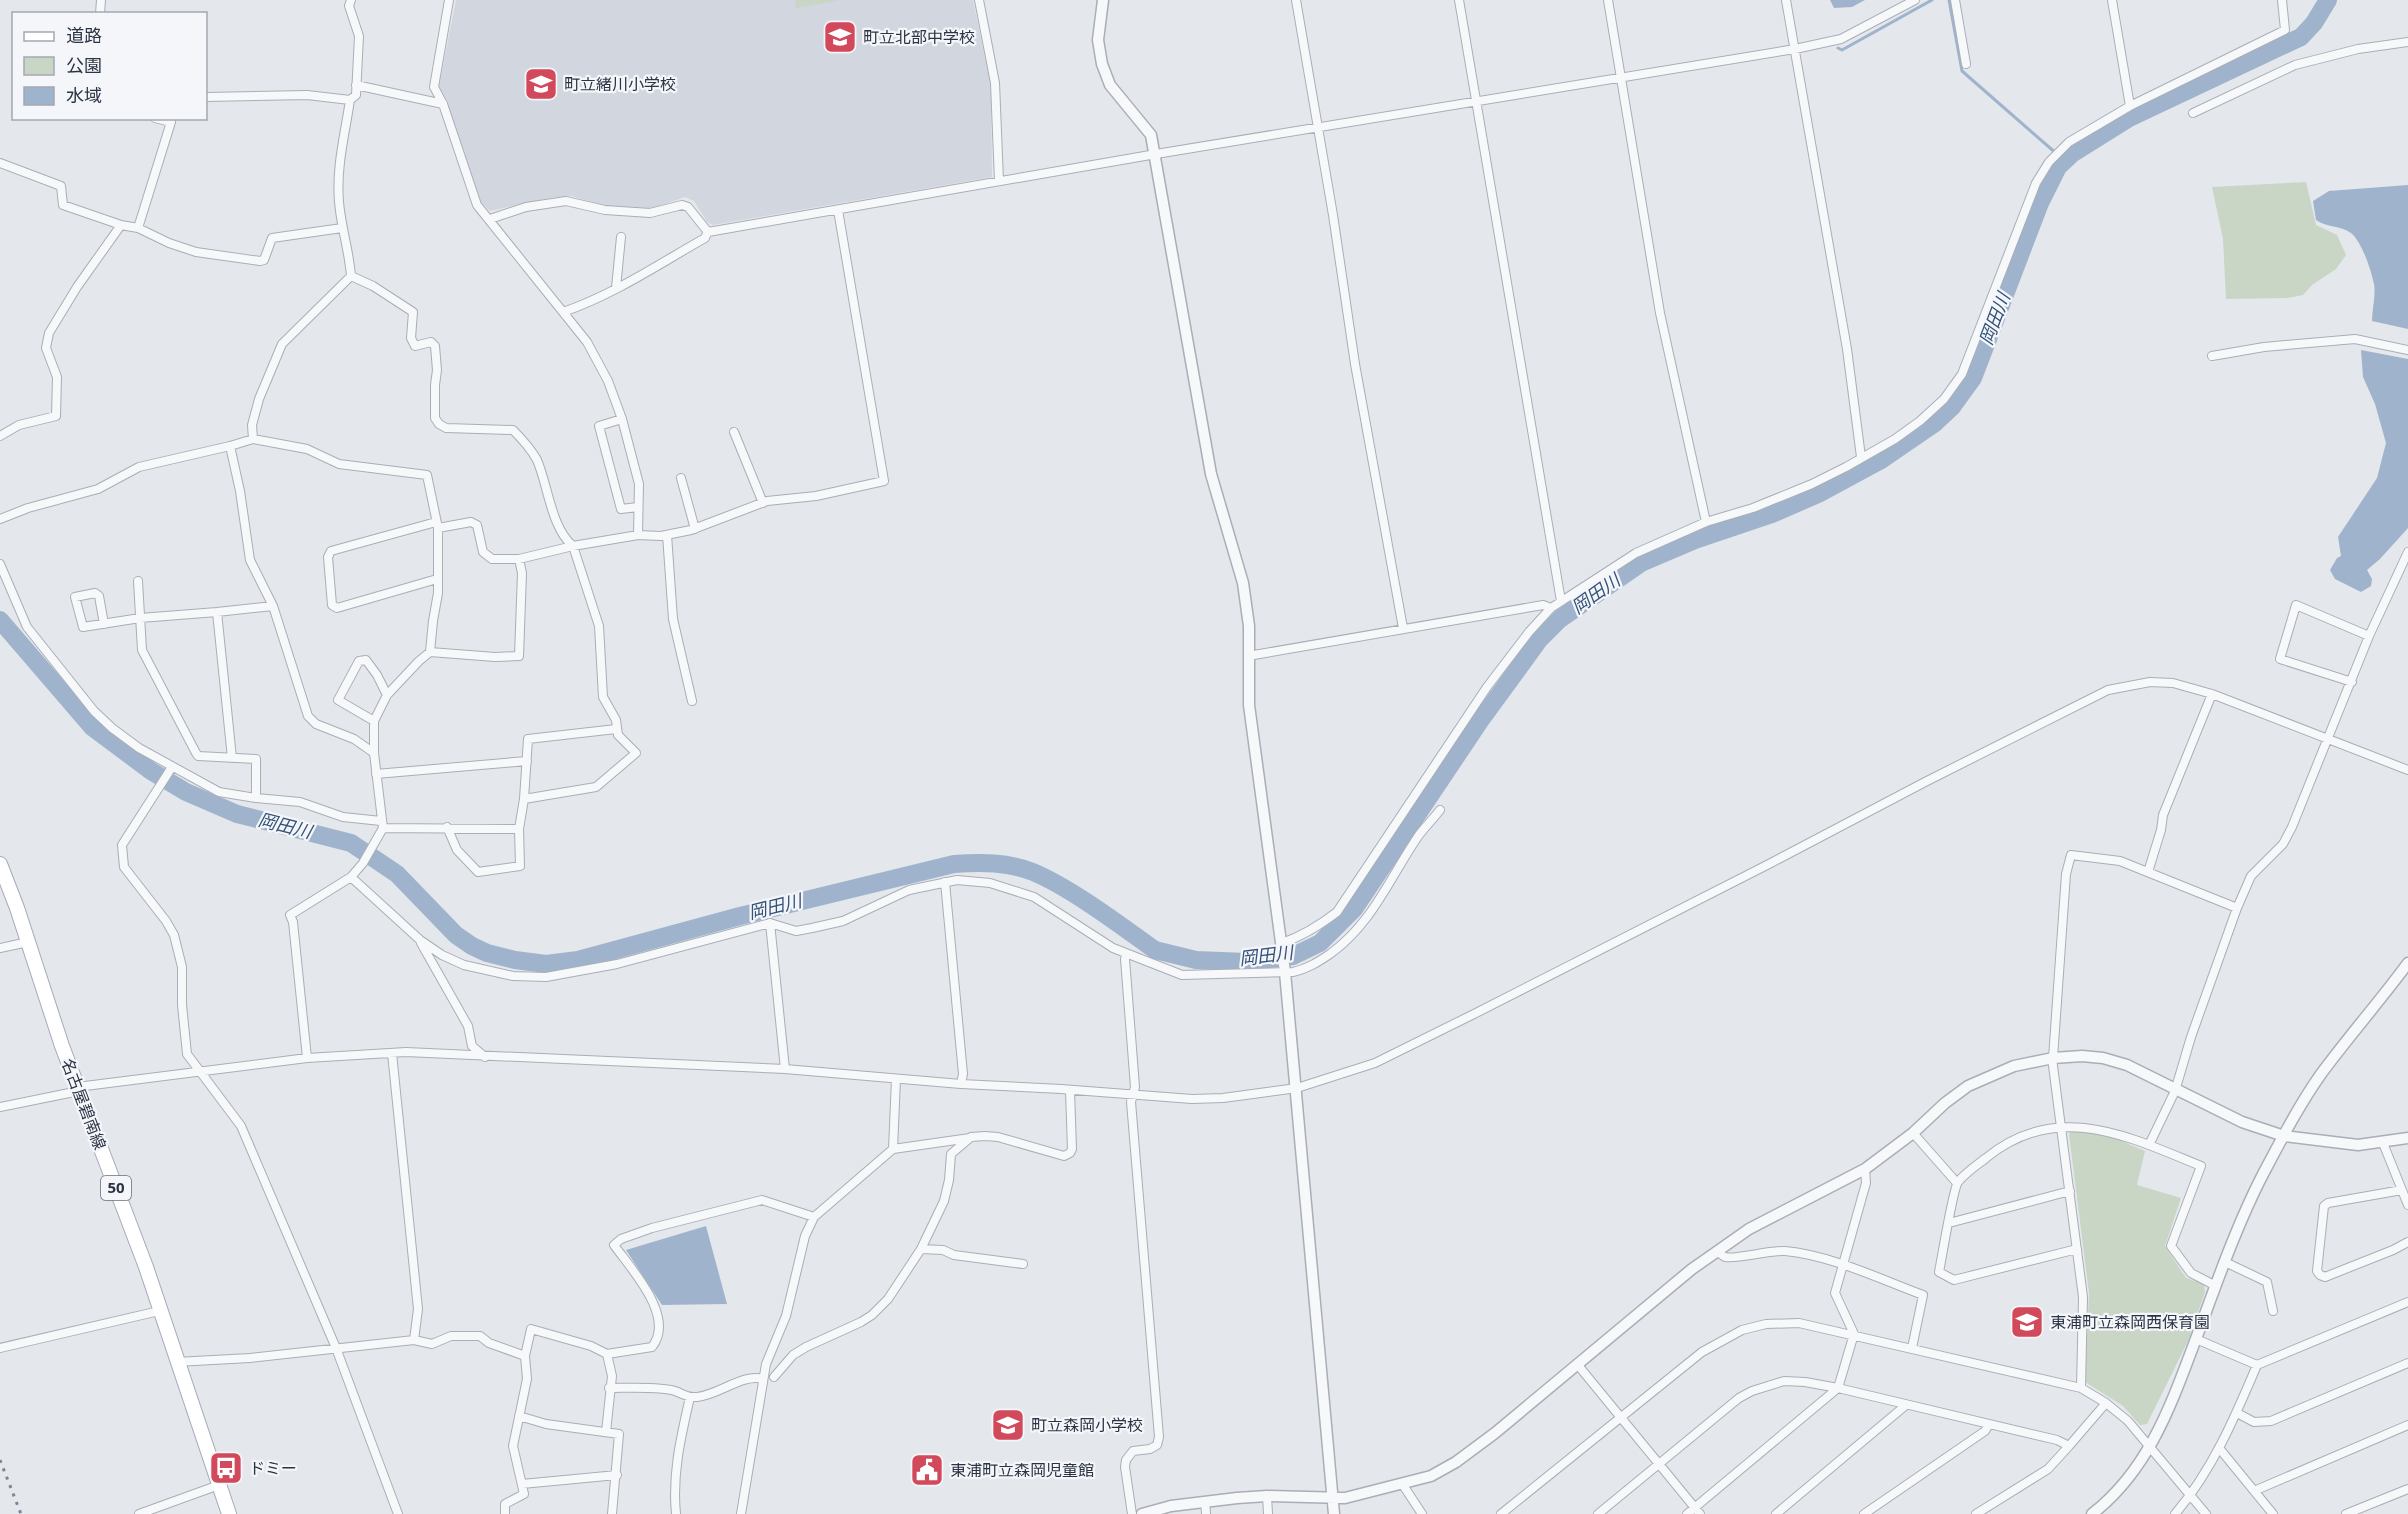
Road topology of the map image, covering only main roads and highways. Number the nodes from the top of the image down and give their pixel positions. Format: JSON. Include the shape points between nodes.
{"nodes":[{"id":1,"x":0,"y":864,"type":"edge"},
{"id":2,"x":229,"y":1514,"type":"edge"}],
"edges":[{"from":1,"to":2,"type":"main road","name":"名古屋碧南線","number":"50","via":[[78,1089],[146,1267]]}]}
